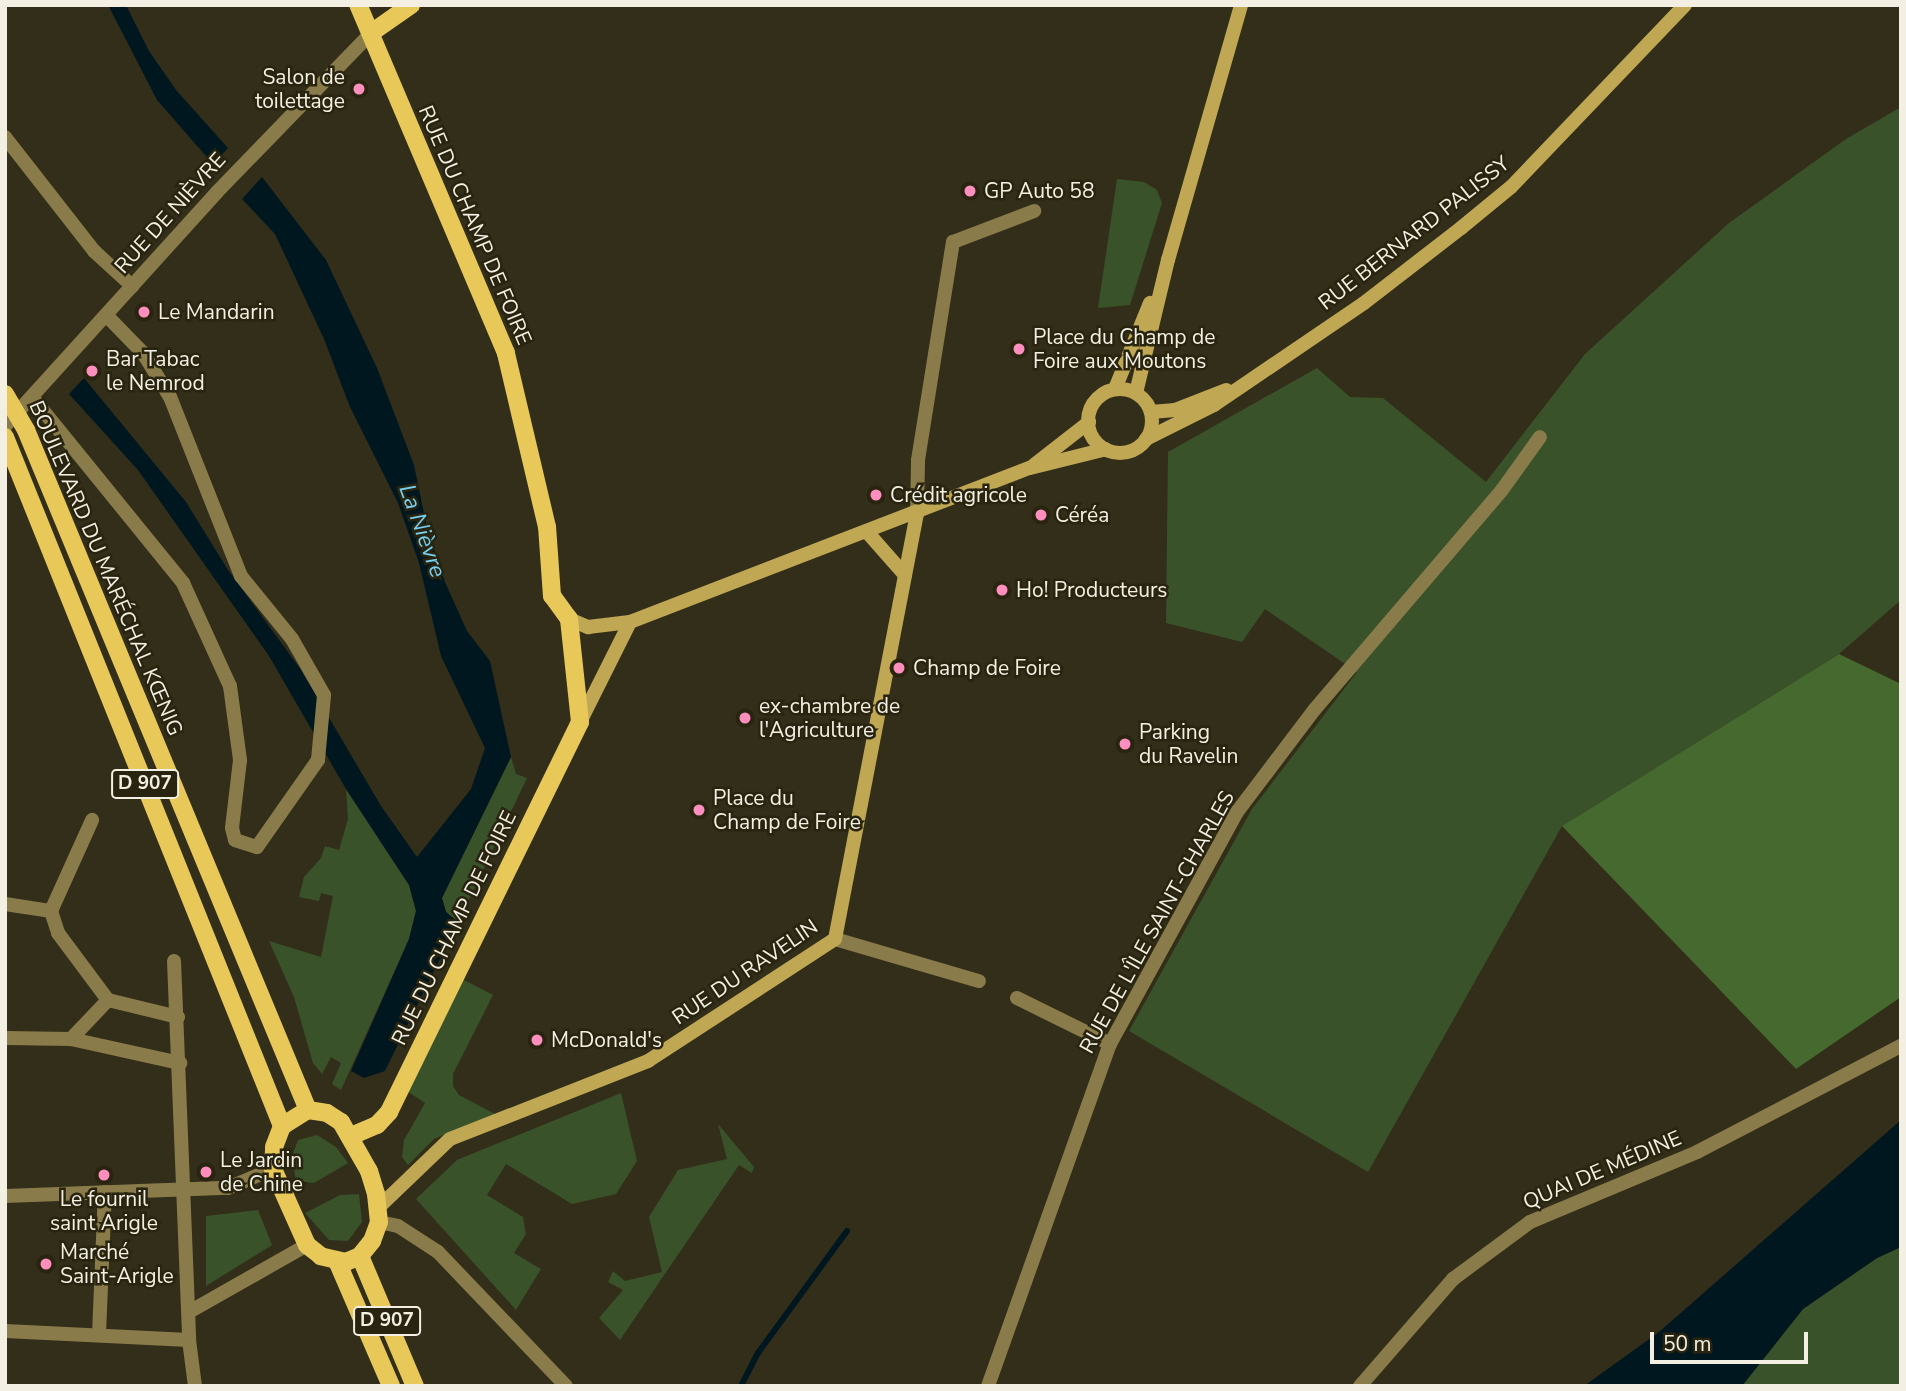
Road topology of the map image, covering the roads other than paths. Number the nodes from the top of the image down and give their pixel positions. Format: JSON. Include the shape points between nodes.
{"nodes":[{"id":1,"x":358,"y":5,"type":"edge"},
{"id":2,"x":411,"y":5,"type":"edge"},
{"id":3,"x":1241,"y":5,"type":"edge"},
{"id":4,"x":1685,"y":5,"type":"edge"},
{"id":5,"x":371,"y":33,"type":"junction"},
{"id":6,"x":5,"y":137,"type":"edge"},
{"id":7,"x":1034,"y":211,"type":"dead end"},
{"id":8,"x":1168,"y":260,"type":"junction"},
{"id":9,"x":132,"y":286,"type":"junction"},
{"id":10,"x":106,"y":315,"type":"junction"},
{"id":11,"x":1240,"y":385,"type":"junction"},
{"id":12,"x":1115,"y":389,"type":"junction"},
{"id":13,"x":1136,"y":393,"type":"junction"},
{"id":14,"x":5,"y":394,"type":"edge"},
{"id":15,"x":32,"y":397,"type":"junction"},
{"id":16,"x":1151,"y":412,"type":"junction"},
{"id":17,"x":1089,"y":422,"type":"junction"},
{"id":18,"x":6,"y":435,"type":"edge"},
{"id":19,"x":1540,"y":437,"type":"dead end"},
{"id":20,"x":1146,"y":439,"type":"junction"},
{"id":21,"x":1106,"y":449,"type":"junction"},
{"id":22,"x":1030,"y":468,"type":"junction"},
{"id":23,"x":918,"y":514,"type":"junction"},
{"id":24,"x":868,"y":533,"type":"junction"},
{"id":25,"x":905,"y":575,"type":"junction"},
{"id":26,"x":569,"y":619,"type":"junction"},
{"id":27,"x":630,"y":622,"type":"junction"},
{"id":28,"x":580,"y":722,"type":"junction"},
{"id":29,"x":92,"y":820,"type":"dead end"},
{"id":30,"x":5,"y":904,"type":"edge"},
{"id":31,"x":51,"y":911,"type":"junction"},
{"id":32,"x":835,"y":939,"type":"junction"},
{"id":33,"x":174,"y":961,"type":"dead end"},
{"id":34,"x":979,"y":981,"type":"dead end"},
{"id":35,"x":1017,"y":998,"type":"dead end"},
{"id":36,"x":108,"y":1000,"type":"junction"},
{"id":37,"x":178,"y":1017,"type":"junction"},
{"id":38,"x":5,"y":1038,"type":"edge"},
{"id":39,"x":71,"y":1039,"type":"junction"},
{"id":40,"x":1110,"y":1044,"type":"junction"},
{"id":41,"x":1901,"y":1046,"type":"edge"},
{"id":42,"x":180,"y":1063,"type":"junction"},
{"id":43,"x":308,"y":1110,"type":"junction"},
{"id":44,"x":282,"y":1126,"type":"junction"},
{"id":45,"x":351,"y":1136,"type":"junction"},
{"id":46,"x":273,"y":1169,"type":"junction"},
{"id":47,"x":185,"y":1191,"type":"junction"},
{"id":48,"x":105,"y":1192,"type":"junction"},
{"id":49,"x":5,"y":1196,"type":"edge"},
{"id":50,"x":379,"y":1215,"type":"junction"},
{"id":51,"x":307,"y":1245,"type":"junction"},
{"id":52,"x":360,"y":1256,"type":"junction"},
{"id":53,"x":337,"y":1261,"type":"junction"},
{"id":54,"x":189,"y":1312,"type":"junction"},
{"id":55,"x":5,"y":1331,"type":"edge"},
{"id":56,"x":99,"y":1334,"type":"junction"},
{"id":57,"x":189,"y":1340,"type":"junction"},
{"id":58,"x":195,"y":1386,"type":"edge"},
{"id":59,"x":391,"y":1386,"type":"edge"},
{"id":60,"x":415,"y":1386,"type":"edge"},
{"id":61,"x":566,"y":1386,"type":"edge"},
{"id":62,"x":988,"y":1386,"type":"edge"},
{"id":63,"x":1360,"y":1386,"type":"edge"}],
"edges":[{"from":1,"to":5,"type":"main road","name":"RUE DU CHAMP DE FOIRE"},
{"from":2,"to":5,"type":"main road"},
{"from":3,"to":8,"type":"main road"},
{"from":4,"to":11,"type":"main road","name":"RUE BERNARD PALISSY","via":[[1511,187],[1364,303]]},
{"from":5,"to":9,"type":"street","name":"RUE DE NIÈVRE"},
{"from":5,"to":26,"type":"main road","name":"RUE DU CHAMP DE FOIRE","via":[[506,353],[547,527],[552,596]]},
{"from":6,"to":9,"type":"street","via":[[94,251]]},
{"from":7,"to":23,"type":"street","via":[[953,242],[918,460]]},
{"from":8,"to":12,"type":"main road"},
{"from":8,"to":13,"type":"main road"},
{"from":9,"to":10,"type":"street","name":"RUE DE NIÈVRE"},
{"from":10,"to":15,"type":"street","name":"RUE DE NIÈVRE"},
{"from":10,"to":15,"type":"street","via":[[143,354],[170,397],[241,576],[292,639],[324,695],[318,760],[257,847],[235,840],[232,828],[240,760],[230,686],[183,583]]},
{"from":11,"to":16,"type":"main road","name":"RUE BERNARD PALISSY","via":[[1175,410]]},
{"from":11,"to":20,"type":"main road","name":"RUE BERNARD PALISSY","via":[[1214,405]]},
{"from":12,"to":13,"type":"main road"},
{"from":12,"to":17,"type":"main road","via":[[1093,404]]},
{"from":13,"to":16,"type":"main road"},
{"from":14,"to":43,"type":"main road","name":"BOULEVARD DU MARÉCHAL KŒNIG","number":"D 907","bridge":true,"via":[[26,430]]},
{"from":15,"to":18,"type":"street","name":"RUE DE NIÈVRE"},
{"from":16,"to":20,"type":"main road"},
{"from":17,"to":21,"type":"main road","via":[[1094,438]]},
{"from":17,"to":22,"type":"main road"},
{"from":18,"to":44,"type":"main road","name":"BOULEVARD DU MARÉCHAL KŒNIG","number":"D 907"},
{"from":19,"to":40,"type":"street","name":"RUE DE L'ÎLE SAINT-CHARLES","via":[[1502,490],[1315,709],[1237,813]]},
{"from":20,"to":21,"type":"main road","via":[[1125,452]]},
{"from":21,"to":22,"type":"main road"},
{"from":22,"to":23,"type":"main road"},
{"from":23,"to":24,"type":"main road"},
{"from":23,"to":25,"type":"main road","name":"RUE DU RAVELIN"},
{"from":24,"to":25,"type":"main road"},
{"from":24,"to":27,"type":"main road"},
{"from":25,"to":32,"type":"main road","name":"RUE DU RAVELIN"},
{"from":26,"to":27,"type":"main road","via":[[588,627]]},
{"from":26,"to":28,"type":"main road","name":"RUE DU CHAMP DE FOIRE"},
{"from":27,"to":28,"type":"main road","name":"RUE DU CHAMP DE FOIRE"},
{"from":28,"to":45,"type":"main road","name":"RUE DU CHAMP DE FOIRE","via":[[389,1112],[377,1125]]},
{"from":29,"to":31,"type":"street"},
{"from":30,"to":31,"type":"street"},
{"from":31,"to":36,"type":"street","via":[[58,933]]},
{"from":32,"to":34,"type":"street"},
{"from":32,"to":50,"type":"main road","name":"RUE DU RAVELIN","via":[[648,1061],[450,1139]]},
{"from":33,"to":37,"type":"street"},
{"from":35,"to":40,"type":"street"},
{"from":36,"to":37,"type":"street"},
{"from":36,"to":39,"type":"street"},
{"from":37,"to":42,"type":"street"},
{"from":38,"to":39,"type":"street"},
{"from":39,"to":42,"type":"street"},
{"from":40,"to":62,"type":"street","name":"RUE DE L'ÎLE SAINT-CHARLES"},
{"from":41,"to":63,"type":"street","name":"QUAI DE MÉDINE","via":[[1696,1152],[1530,1222],[1453,1279]]},
{"from":42,"to":47,"type":"street"},
{"from":43,"to":44,"type":"main road"},
{"from":43,"to":45,"type":"main road","via":[[327,1113]]},
{"from":44,"to":46,"type":"main road","via":[[274,1147]]},
{"from":45,"to":50,"type":"main road","via":[[369,1171]]},
{"from":46,"to":47,"type":"street","via":[[228,1188]]},
{"from":46,"to":51,"type":"main road"},
{"from":47,"to":48,"type":"street"},
{"from":47,"to":54,"type":"street"},
{"from":48,"to":49,"type":"street"},
{"from":48,"to":56,"type":"street"},
{"from":50,"to":52,"type":"main road"},
{"from":50,"to":61,"type":"street","via":[[439,1252]]},
{"from":51,"to":53,"type":"main road"},
{"from":51,"to":54,"type":"street"},
{"from":52,"to":53,"type":"main road"},
{"from":52,"to":60,"type":"main road","number":"D 907"},
{"from":53,"to":59,"type":"main road","number":"D 907"},
{"from":54,"to":57,"type":"street"},
{"from":55,"to":56,"type":"street"},
{"from":56,"to":57,"type":"street"},
{"from":57,"to":58,"type":"street"}]}
